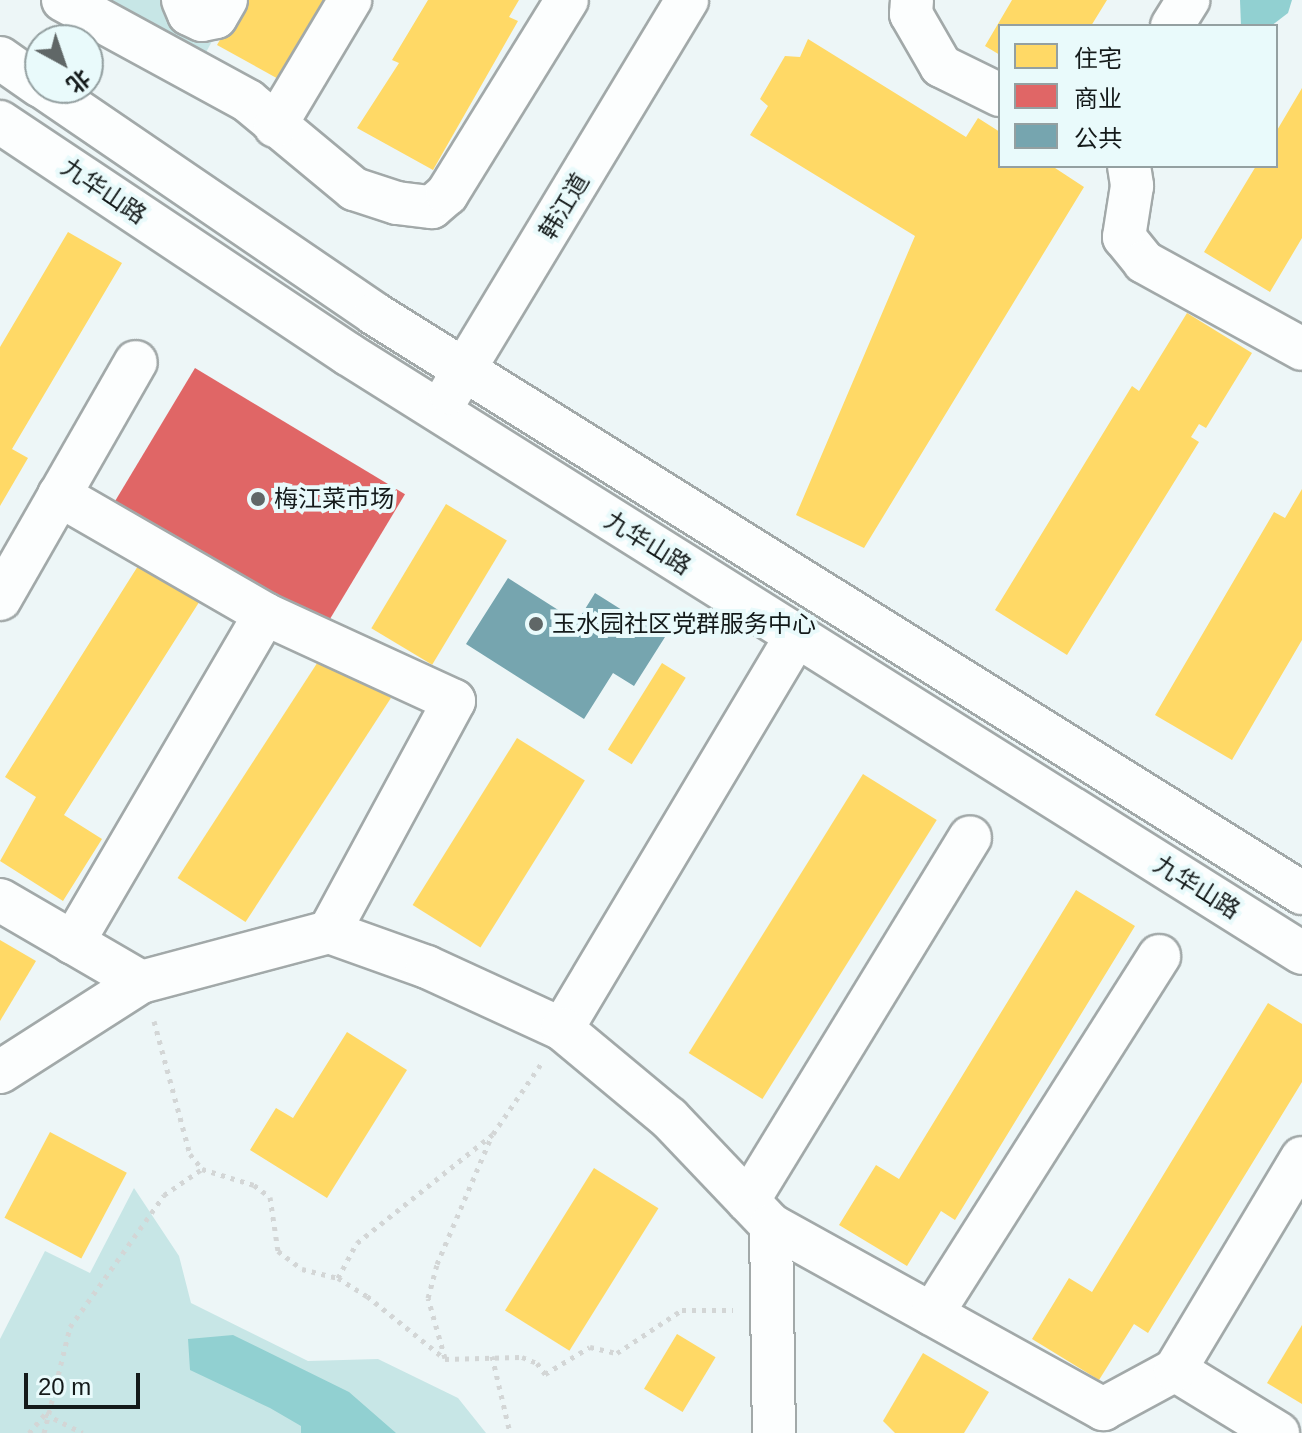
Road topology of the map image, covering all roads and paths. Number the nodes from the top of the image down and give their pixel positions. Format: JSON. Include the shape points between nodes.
{"nodes":[{"id":1,"x":63,"y":0,"type":"edge"},
{"id":2,"x":350,"y":0,"type":"edge"},
{"id":3,"x":567,"y":0,"type":"edge"},
{"id":4,"x":687,"y":0,"type":"edge"},
{"id":5,"x":912,"y":0,"type":"edge"},
{"id":6,"x":1188,"y":0,"type":"edge"},
{"id":7,"x":201,"y":6,"type":"edge"},
{"id":8,"x":1173,"y":24,"type":"edge"},
{"id":9,"x":0,"y":58,"type":"edge"},
{"id":10,"x":172,"y":59,"type":"junction"},
{"id":11,"x":24,"y":75,"type":"edge"},
{"id":12,"x":998,"y":94,"type":"edge"},
{"id":13,"x":67,"y":104,"type":"edge"},
{"id":14,"x":0,"y":122,"type":"edge"},
{"id":15,"x":275,"y":126,"type":"junction"},
{"id":16,"x":1129,"y":168,"type":"edge"},
{"id":17,"x":1302,"y":349,"type":"edge"},
{"id":18,"x":136,"y":362,"type":"dead end"},
{"id":19,"x":465,"y":371,"type":"junction"},
{"id":20,"x":438,"y":411,"type":"junction"},
{"id":21,"x":59,"y":495,"type":"junction"},
{"id":22,"x":0,"y":599,"type":"edge"},
{"id":23,"x":265,"y":614,"type":"junction"},
{"id":24,"x":796,"y":636,"type":"junction"},
{"id":25,"x":970,"y":838,"type":"dead end"},
{"id":26,"x":1302,"y":893,"type":"edge"},
{"id":27,"x":0,"y":900,"type":"edge"},
{"id":28,"x":329,"y":932,"type":"junction"},
{"id":29,"x":73,"y":943,"type":"junction"},
{"id":30,"x":1302,"y":953,"type":"edge"},
{"id":31,"x":1159,"y":956,"type":"dead end"},
{"id":32,"x":141,"y":982,"type":"junction"},
{"id":33,"x":562,"y":1029,"type":"junction"},
{"id":34,"x":0,"y":1072,"type":"edge"},
{"id":35,"x":493,"y":1134,"type":"junction"},
{"id":36,"x":1302,"y":1158,"type":"edge"},
{"id":37,"x":202,"y":1169,"type":"junction"},
{"id":38,"x":759,"y":1213,"type":"junction"},
{"id":39,"x":338,"y":1278,"type":"junction"},
{"id":40,"x":772,"y":1311,"type":"junction"},
{"id":41,"x":932,"y":1314,"type":"junction"},
{"id":42,"x":492,"y":1356,"type":"junction"},
{"id":43,"x":445,"y":1359,"type":"junction"},
{"id":44,"x":1175,"y":1370,"type":"junction"},
{"id":45,"x":45,"y":1414,"type":"junction"},
{"id":46,"x":1095,"y":1421,"type":"edge"},
{"id":47,"x":29,"y":1433,"type":"edge"},
{"id":48,"x":44,"y":1433,"type":"edge"},
{"id":49,"x":83,"y":1433,"type":"edge"},
{"id":50,"x":510,"y":1433,"type":"edge"},
{"id":51,"x":774,"y":1433,"type":"edge"},
{"id":52,"x":1278,"y":1433,"type":"edge"}],
"edges":[{"from":1,"to":10,"type":"street"},
{"from":2,"to":15,"type":"street"},
{"from":3,"to":15,"type":"street","via":[[447,194],[432,207],[354,189]]},
{"from":4,"to":19,"type":"street","name":"韩江道"},
{"from":5,"to":12,"type":"street","via":[[911,14],[941,66]]},
{"from":6,"to":8,"type":"street"},
{"from":7,"to":10,"type":"street"},
{"from":9,"to":11,"type":"street","name":"九华山路"},
{"from":10,"to":15,"type":"street","via":[[248,101]]},
{"from":13,"to":19,"type":"street","name":"九华山路"},
{"from":14,"to":20,"type":"street","name":"九华山路"},
{"from":16,"to":17,"type":"street","via":[[1132,186],[1124,237],[1144,262]]},
{"from":18,"to":21,"type":"street"},
{"from":19,"to":20,"type":"street","name":"韩江道"},
{"from":19,"to":26,"type":"street","name":"九华山路"},
{"from":20,"to":24,"type":"street","name":"九华山路"},
{"from":21,"to":22,"type":"street"},
{"from":21,"to":23,"type":"street"},
{"from":23,"to":28,"type":"street","via":[[454,701]]},
{"from":23,"to":29,"type":"street"},
{"from":24,"to":30,"type":"street","name":"九华山路"},
{"from":24,"to":33,"type":"street"},
{"from":25,"to":38,"type":"street"},
{"from":27,"to":29,"type":"street"},
{"from":28,"to":32,"type":"street"},
{"from":28,"to":33,"type":"street","via":[[427,967]]},
{"from":29,"to":32,"type":"street"},
{"from":31,"to":41,"type":"street"},
{"from":32,"to":34,"type":"street"},
{"from":32,"to":37,"type":"path","via":[[190,1154]]},
{"from":33,"to":35,"type":"path"},
{"from":33,"to":38,"type":"street","via":[[669,1118]]},
{"from":35,"to":39,"type":"path","via":[[357,1243]]},
{"from":35,"to":43,"type":"path","via":[[428,1298]]},
{"from":36,"to":44,"type":"street"},
{"from":37,"to":39,"type":"path","via":[[254,1185],[270,1197],[278,1251],[302,1269]]},
{"from":37,"to":45,"type":"path","via":[[155,1206],[70,1327]]},
{"from":38,"to":40,"type":"street"},
{"from":38,"to":41,"type":"street"},
{"from":39,"to":43,"type":"path"},
{"from":40,"to":42,"type":"path","via":[[682,1310],[617,1353],[590,1347],[545,1374],[537,1363],[522,1357]]},
{"from":40,"to":51,"type":"street"},
{"from":41,"to":46,"type":"street"},
{"from":42,"to":43,"type":"path"},
{"from":42,"to":50,"type":"path"},
{"from":44,"to":46,"type":"street"},
{"from":44,"to":52,"type":"street"},
{"from":45,"to":47,"type":"path"},
{"from":45,"to":48,"type":"path"},
{"from":45,"to":49,"type":"path"}]}
